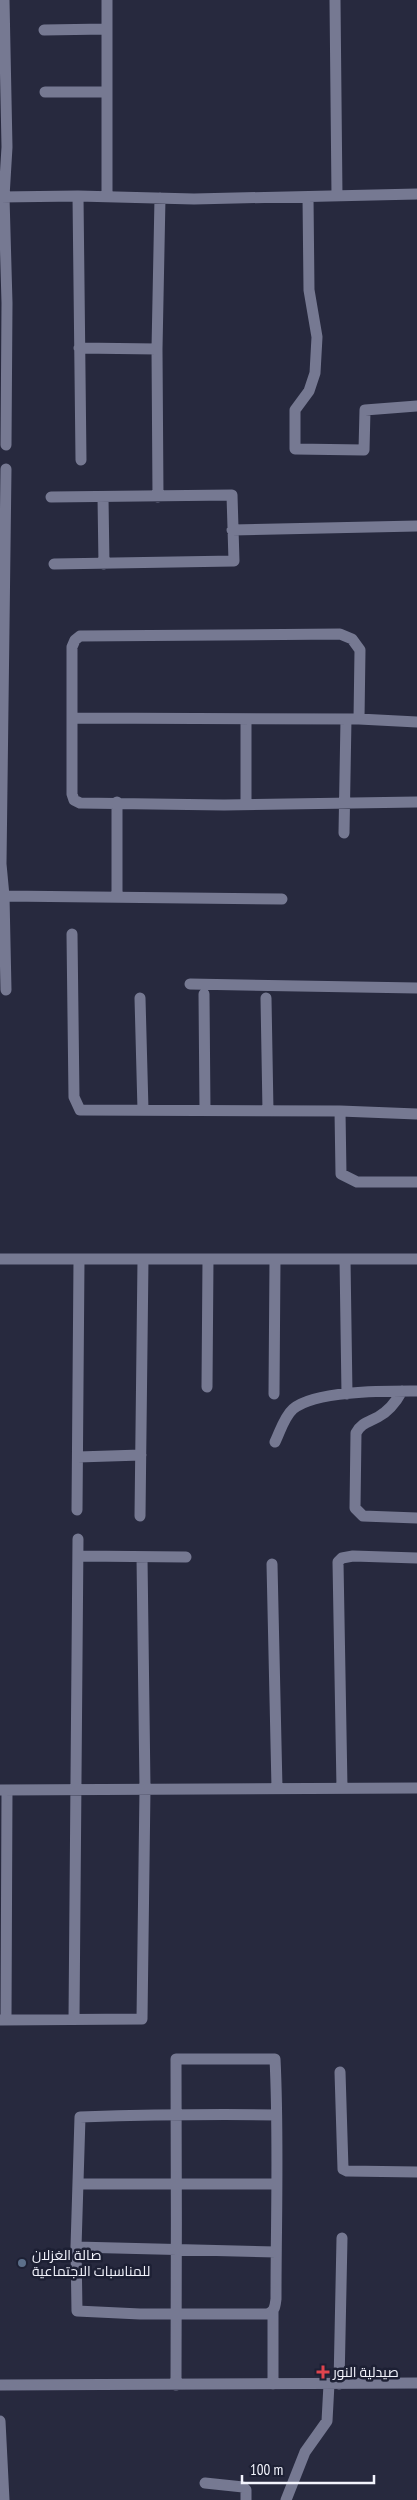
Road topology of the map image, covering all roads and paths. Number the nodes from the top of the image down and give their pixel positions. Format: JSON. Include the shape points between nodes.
{"nodes":[{"id":1,"x":4,"y":0,"type":"edge"},
{"id":2,"x":106,"y":0,"type":"edge"},
{"id":3,"x":335,"y":0,"type":"edge"},
{"id":4,"x":106,"y":29,"type":"junction"},
{"id":5,"x":44,"y":30,"type":"dead end"},
{"id":6,"x":45,"y":92,"type":"dead end"},
{"id":7,"x":106,"y":92,"type":"junction"},
{"id":8,"x":417,"y":194,"type":"edge"},
{"id":9,"x":78,"y":196,"type":"junction"},
{"id":10,"x":107,"y":196,"type":"junction"},
{"id":11,"x":308,"y":196,"type":"junction"},
{"id":12,"x":337,"y":196,"type":"junction"},
{"id":13,"x":2,"y":197,"type":"edge"},
{"id":14,"x":160,"y":198,"type":"junction"},
{"id":15,"x":79,"y":348,"type":"junction"},
{"id":16,"x":157,"y":349,"type":"junction"},
{"id":17,"x":417,"y":406,"type":"edge"},
{"id":18,"x":6,"y":445,"type":"dead end"},
{"id":19,"x":81,"y":460,"type":"dead end"},
{"id":20,"x":6,"y":469,"type":"dead end"},
{"id":21,"x":50,"y":497,"type":"dead end"},
{"id":22,"x":104,"y":497,"type":"junction"},
{"id":23,"x":158,"y":497,"type":"junction"},
{"id":24,"x":417,"y":526,"type":"edge"},
{"id":25,"x":232,"y":530,"type":"junction"},
{"id":26,"x":2,"y":562,"type":"edge"},
{"id":27,"x":54,"y":564,"type":"dead end"},
{"id":28,"x":104,"y":564,"type":"junction"},
{"id":29,"x":74,"y":718,"type":"junction"},
{"id":30,"x":346,"y":719,"type":"junction"},
{"id":31,"x":359,"y":719,"type":"junction"},
{"id":32,"x":246,"y":720,"type":"junction"},
{"id":33,"x":417,"y":722,"type":"edge"},
{"id":34,"x":1,"y":726,"type":"edge"},
{"id":35,"x":117,"y":802,"type":"junction"},
{"id":36,"x":417,"y":802,"type":"edge"},
{"id":37,"x":345,"y":803,"type":"junction"},
{"id":38,"x":246,"y":804,"type":"junction"},
{"id":39,"x":344,"y":833,"type":"dead end"},
{"id":40,"x":4,"y":896,"type":"junction"},
{"id":41,"x":117,"y":897,"type":"junction"},
{"id":42,"x":282,"y":899,"type":"dead end"},
{"id":43,"x":2,"y":914,"type":"edge"},
{"id":44,"x":72,"y":934,"type":"dead end"},
{"id":45,"x":190,"y":984,"type":"dead end"},
{"id":46,"x":417,"y":988,"type":"edge"},
{"id":47,"x":6,"y":990,"type":"dead end"},
{"id":48,"x":204,"y":994,"type":"dead end"},
{"id":49,"x":140,"y":998,"type":"dead end"},
{"id":50,"x":266,"y":998,"type":"dead end"},
{"id":51,"x":142,"y":1110,"type":"junction"},
{"id":52,"x":205,"y":1110,"type":"junction"},
{"id":53,"x":268,"y":1111,"type":"junction"},
{"id":54,"x":340,"y":1111,"type":"junction"},
{"id":55,"x":417,"y":1114,"type":"edge"},
{"id":56,"x":417,"y":1182,"type":"edge"},
{"id":57,"x":0,"y":1259,"type":"edge"},
{"id":58,"x":143,"y":1259,"type":"junction"},
{"id":59,"x":208,"y":1259,"type":"junction"},
{"id":60,"x":275,"y":1259,"type":"junction"},
{"id":61,"x":345,"y":1259,"type":"junction"},
{"id":62,"x":417,"y":1259,"type":"edge"},
{"id":63,"x":78,"y":1260,"type":"junction"},
{"id":64,"x":206,"y":1387,"type":"dead end"},
{"id":65,"x":402,"y":1391,"type":"junction"},
{"id":66,"x":417,"y":1391,"type":"edge"},
{"id":67,"x":274,"y":1394,"type":"dead end"},
{"id":68,"x":348,"y":1394,"type":"junction"},
{"id":69,"x":275,"y":1442,"type":"dead end"},
{"id":70,"x":141,"y":1455,"type":"junction"},
{"id":71,"x":78,"y":1457,"type":"junction"},
{"id":72,"x":77,"y":1510,"type":"dead end"},
{"id":73,"x":140,"y":1516,"type":"dead end"},
{"id":74,"x":417,"y":1518,"type":"edge"},
{"id":75,"x":78,"y":1539,"type":"dead end"},
{"id":76,"x":79,"y":1556,"type":"junction"},
{"id":77,"x":142,"y":1557,"type":"junction"},
{"id":78,"x":186,"y":1558,"type":"dead end"},
{"id":79,"x":417,"y":1558,"type":"edge"},
{"id":80,"x":272,"y":1564,"type":"dead end"},
{"id":81,"x":76,"y":1788,"type":"junction"},
{"id":82,"x":144,"y":1788,"type":"junction"},
{"id":83,"x":277,"y":1788,"type":"junction"},
{"id":84,"x":342,"y":1788,"type":"junction"},
{"id":85,"x":417,"y":1788,"type":"edge"},
{"id":86,"x":3,"y":1790,"type":"edge"},
{"id":87,"x":3,"y":2019,"type":"edge"},
{"id":88,"x":74,"y":2019,"type":"junction"},
{"id":89,"x":340,"y":2072,"type":"dead end"},
{"id":90,"x":176,"y":2115,"type":"junction"},
{"id":91,"x":276,"y":2115,"type":"junction"},
{"id":92,"x":417,"y":2172,"type":"edge"},
{"id":93,"x":78,"y":2184,"type":"junction"},
{"id":94,"x":175,"y":2184,"type":"junction"},
{"id":95,"x":276,"y":2184,"type":"junction"},
{"id":96,"x":342,"y":2238,"type":"dead end"},
{"id":97,"x":76,"y":2247,"type":"junction"},
{"id":98,"x":175,"y":2249,"type":"junction"},
{"id":99,"x":276,"y":2252,"type":"junction"},
{"id":100,"x":273,"y":2312,"type":"junction"},
{"id":101,"x":176,"y":2314,"type":"junction"},
{"id":102,"x":417,"y":2383,"type":"edge"},
{"id":103,"x":273,"y":2384,"type":"junction"},
{"id":104,"x":334,"y":2384,"type":"junction"},
{"id":105,"x":0,"y":2385,"type":"edge"},
{"id":106,"x":176,"y":2385,"type":"junction"},
{"id":107,"x":0,"y":2421,"type":"edge"},
{"id":108,"x":205,"y":2483,"type":"dead end"},
{"id":109,"x":4,"y":2500,"type":"edge"},
{"id":110,"x":246,"y":2500,"type":"edge"},
{"id":111,"x":286,"y":2500,"type":"edge"}],
"edges":[{"from":1,"to":13,"type":"street","via":[[7,147]]},
{"from":2,"to":4,"type":"street"},
{"from":3,"to":12,"type":"street"},
{"from":4,"to":5,"type":"street"},
{"from":4,"to":7,"type":"street"},
{"from":6,"to":7,"type":"street"},
{"from":7,"to":10,"type":"street"},
{"from":8,"to":12,"type":"street"},
{"from":9,"to":10,"type":"street"},
{"from":9,"to":13,"type":"street"},
{"from":9,"to":15,"type":"street"},
{"from":10,"to":14,"type":"street"},
{"from":11,"to":12,"type":"street"},
{"from":11,"to":14,"type":"street"},
{"from":11,"to":17,"type":"street","via":[[309,290],[317,337],[315,373],[309,391],[295,410],[295,449],[364,450],[365,410]]},
{"from":13,"to":18,"type":"street","via":[[7,303]]},
{"from":14,"to":16,"type":"street"},
{"from":15,"to":16,"type":"street"},
{"from":15,"to":19,"type":"street"},
{"from":16,"to":23,"type":"street"},
{"from":20,"to":26,"type":"street"},
{"from":21,"to":22,"type":"street"},
{"from":22,"to":23,"type":"street"},
{"from":22,"to":28,"type":"street"},
{"from":23,"to":25,"type":"street","via":[[232,495]]},
{"from":24,"to":25,"type":"street"},
{"from":25,"to":28,"type":"street","via":[[234,561]]},
{"from":26,"to":34,"type":"street"},
{"from":27,"to":28,"type":"street"},
{"from":29,"to":31,"type":"street","via":[[72,647],[80,636],[340,634],[352,639],[360,650]]},
{"from":29,"to":32,"type":"street"},
{"from":29,"to":35,"type":"street","via":[[74,800],[80,803]]},
{"from":30,"to":31,"type":"street"},
{"from":30,"to":32,"type":"street"},
{"from":30,"to":37,"type":"street"},
{"from":31,"to":33,"type":"street"},
{"from":32,"to":38,"type":"street"},
{"from":34,"to":40,"type":"street"},
{"from":35,"to":38,"type":"street"},
{"from":35,"to":41,"type":"street"},
{"from":36,"to":37,"type":"street"},
{"from":37,"to":38,"type":"street"},
{"from":37,"to":39,"type":"street"},
{"from":40,"to":41,"type":"street"},
{"from":40,"to":43,"type":"street"},
{"from":41,"to":42,"type":"street"},
{"from":43,"to":47,"type":"street"},
{"from":44,"to":51,"type":"street","via":[[76,1104],[80,1110]]},
{"from":45,"to":46,"type":"street"},
{"from":48,"to":52,"type":"street"},
{"from":49,"to":51,"type":"street"},
{"from":50,"to":53,"type":"street"},
{"from":51,"to":52,"type":"street"},
{"from":52,"to":53,"type":"street"},
{"from":53,"to":54,"type":"street"},
{"from":54,"to":55,"type":"street"},
{"from":54,"to":56,"type":"street","via":[[341,1174],[357,1182]]},
{"from":57,"to":63,"type":"street"},
{"from":58,"to":59,"type":"street"},
{"from":58,"to":63,"type":"street"},
{"from":58,"to":70,"type":"street"},
{"from":59,"to":60,"type":"street"},
{"from":59,"to":64,"type":"street"},
{"from":60,"to":61,"type":"street"},
{"from":60,"to":67,"type":"street"},
{"from":61,"to":62,"type":"street"},
{"from":61,"to":68,"type":"street"},
{"from":63,"to":71,"type":"street"},
{"from":65,"to":66,"type":"street"},
{"from":65,"to":68,"type":"street"},
{"from":65,"to":74,"type":"street","via":[[396,1404],[366,1422],[356,1433],[355,1508],[363,1516]]},
{"from":68,"to":69,"type":"street","via":[[313,1399],[292,1409]]},
{"from":70,"to":71,"type":"street"},
{"from":70,"to":73,"type":"street"},
{"from":71,"to":72,"type":"street"},
{"from":75,"to":76,"type":"street"},
{"from":76,"to":77,"type":"street"},
{"from":76,"to":81,"type":"street"},
{"from":77,"to":78,"type":"street"},
{"from":77,"to":82,"type":"street"},
{"from":79,"to":84,"type":"street","via":[[353,1556],[338,1562]]},
{"from":80,"to":83,"type":"street"},
{"from":81,"to":82,"type":"street"},
{"from":81,"to":86,"type":"street"},
{"from":81,"to":88,"type":"street"},
{"from":82,"to":83,"type":"street"},
{"from":82,"to":88,"type":"street","via":[[142,2019]]},
{"from":83,"to":84,"type":"street"},
{"from":84,"to":85,"type":"street"},
{"from":86,"to":87,"type":"street"},
{"from":87,"to":88,"type":"street"},
{"from":89,"to":92,"type":"street","via":[[343,2169]]},
{"from":90,"to":91,"type":"street"},
{"from":90,"to":91,"type":"street","via":[[176,2059],[265,2059],[275,2060]]},
{"from":90,"to":93,"type":"street","via":[[80,2117]]},
{"from":90,"to":94,"type":"street"},
{"from":91,"to":95,"type":"street"},
{"from":93,"to":94,"type":"street"},
{"from":93,"to":97,"type":"street"},
{"from":94,"to":95,"type":"street"},
{"from":94,"to":98,"type":"street"},
{"from":95,"to":99,"type":"street"},
{"from":96,"to":104,"type":"street"},
{"from":97,"to":98,"type":"street"},
{"from":97,"to":101,"type":"street","via":[[77,2311]]},
{"from":98,"to":99,"type":"street"},
{"from":98,"to":101,"type":"street"},
{"from":99,"to":100,"type":"street"},
{"from":100,"to":101,"type":"street"},
{"from":100,"to":103,"type":"street"},
{"from":101,"to":106,"type":"street"},
{"from":102,"to":104,"type":"street"},
{"from":103,"to":104,"type":"street"},
{"from":103,"to":106,"type":"street"},
{"from":104,"to":111,"type":"street","via":[[327,2421],[305,2452]]},
{"from":105,"to":106,"type":"street"},
{"from":107,"to":109,"type":"street"},
{"from":108,"to":110,"type":"street","via":[[243,2487]]}]}
